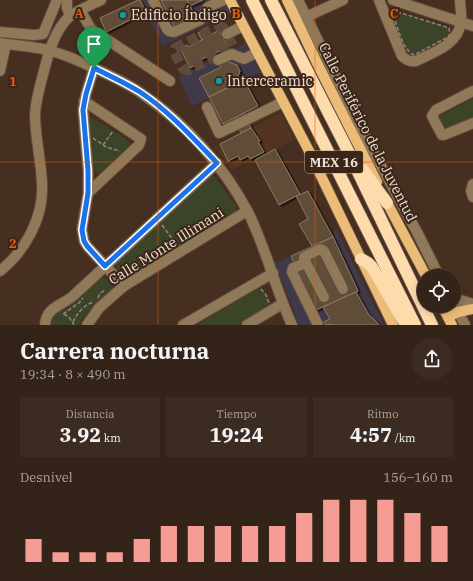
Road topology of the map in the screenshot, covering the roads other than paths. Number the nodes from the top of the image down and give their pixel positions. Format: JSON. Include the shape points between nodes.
{"nodes":[{"id":1,"x":57,"y":0,"type":"edge"},
{"id":2,"x":67,"y":0,"type":"edge"},
{"id":3,"x":101,"y":0,"type":"edge"},
{"id":4,"x":153,"y":0,"type":"edge"},
{"id":5,"x":224,"y":0,"type":"edge"},
{"id":6,"x":230,"y":0,"type":"edge"},
{"id":7,"x":252,"y":0,"type":"edge"},
{"id":8,"x":272,"y":0,"type":"edge"},
{"id":9,"x":287,"y":0,"type":"edge"},
{"id":10,"x":298,"y":0,"type":"edge"},
{"id":11,"x":343,"y":0,"type":"edge"},
{"id":12,"x":379,"y":0,"type":"edge"},
{"id":13,"x":393,"y":0,"type":"edge"},
{"id":14,"x":460,"y":0,"type":"edge"},
{"id":15,"x":80,"y":10,"type":"junction"},
{"id":16,"x":51,"y":17,"type":"junction"},
{"id":17,"x":306,"y":17,"type":"junction"},
{"id":18,"x":68,"y":19,"type":"junction"},
{"id":19,"x":461,"y":22,"type":"junction"},
{"id":20,"x":243,"y":26,"type":"junction"},
{"id":21,"x":473,"y":26,"type":"edge"},
{"id":22,"x":0,"y":32,"type":"edge"},
{"id":23,"x":227,"y":34,"type":"tunnel mouth"},
{"id":24,"x":3,"y":44,"type":"edge"},
{"id":25,"x":50,"y":50,"type":"junction"},
{"id":26,"x":256,"y":53,"type":"junction"},
{"id":27,"x":218,"y":60,"type":"dead end"},
{"id":28,"x":94,"y":68,"type":"junction"},
{"id":29,"x":0,"y":71,"type":"edge"},
{"id":30,"x":170,"y":81,"type":"dead end"},
{"id":31,"x":473,"y":91,"type":"edge"},
{"id":32,"x":84,"y":101,"type":"junction"},
{"id":33,"x":282,"y":102,"type":"junction"},
{"id":34,"x":207,"y":107,"type":"dead end"},
{"id":35,"x":473,"y":123,"type":"edge"},
{"id":36,"x":345,"y":145,"type":"junction"},
{"id":37,"x":217,"y":163,"type":"junction"},
{"id":38,"x":473,"y":184,"type":"edge"},
{"id":39,"x":88,"y":193,"type":"junction"},
{"id":40,"x":473,"y":197,"type":"edge"},
{"id":41,"x":387,"y":203,"type":"junction"},
{"id":42,"x":247,"y":211,"type":"junction"},
{"id":43,"x":361,"y":259,"type":"junction"},
{"id":44,"x":105,"y":266,"type":"junction"},
{"id":45,"x":298,"y":267,"type":"junction"},
{"id":46,"x":422,"y":269,"type":"edge"},
{"id":47,"x":436,"y":269,"type":"edge"},
{"id":48,"x":0,"y":270,"type":"edge"},
{"id":49,"x":273,"y":273,"type":"junction"},
{"id":50,"x":124,"y":286,"type":"junction"},
{"id":51,"x":343,"y":289,"type":"dead end"},
{"id":52,"x":324,"y":297,"type":"dead end"},
{"id":53,"x":461,"y":300,"type":"edge"},
{"id":54,"x":282,"y":304,"type":"junction"},
{"id":55,"x":473,"y":304,"type":"edge"},
{"id":56,"x":461,"y":308,"type":"edge"},
{"id":57,"x":473,"y":309,"type":"edge"},
{"id":58,"x":459,"y":313,"type":"edge"},
{"id":59,"x":314,"y":324,"type":"edge"},
{"id":60,"x":45,"y":325,"type":"edge"},
{"id":61,"x":87,"y":325,"type":"edge"},
{"id":62,"x":184,"y":325,"type":"edge"},
{"id":63,"x":247,"y":325,"type":"edge"},
{"id":64,"x":292,"y":325,"type":"edge"},
{"id":65,"x":393,"y":325,"type":"edge"},
{"id":66,"x":406,"y":325,"type":"edge"},
{"id":67,"x":415,"y":325,"type":"edge"},
{"id":68,"x":432,"y":325,"type":"edge"},
{"id":69,"x":465,"y":325,"type":"edge"}],
"edges":[{"from":1,"to":16,"type":"street"},
{"from":2,"to":18,"type":"street"},
{"from":3,"to":15,"type":"street"},
{"from":4,"to":5,"type":"street","via":[[166,29],[174,32],[200,20],[208,7]]},
{"from":6,"to":20,"type":"main road"},
{"from":7,"to":67,"type":"highway","number":"MEX 16"},
{"from":8,"to":36,"type":"highway","number":"MEX 16"},
{"from":9,"to":41,"type":"main road","name":"Calle Periférico de la Juventud"},
{"from":10,"to":17,"type":"street"},
{"from":11,"to":17,"type":"street"},
{"from":12,"to":19,"type":"street","via":[[402,56],[408,61],[416,61],[450,43]]},
{"from":13,"to":19,"type":"street"},
{"from":14,"to":19,"type":"street"},
{"from":15,"to":18,"type":"street"},
{"from":15,"to":30,"type":"street","via":[[91,30]]},
{"from":16,"to":18,"type":"street"},
{"from":16,"to":22,"type":"street","via":[[45,32],[41,35]]},
{"from":17,"to":47,"type":"street","via":[[368,142]]},
{"from":18,"to":25,"type":"street"},
{"from":19,"to":21,"type":"street"},
{"from":20,"to":23,"type":"street"},
{"from":20,"to":26,"type":"main road"},
{"from":24,"to":25,"type":"street"},
{"from":24,"to":29,"type":"street"},
{"from":25,"to":28,"type":"street"},
{"from":25,"to":48,"type":"street","via":[[35,113],[42,185],[40,206],[34,228],[26,242],[11,262]]},
{"from":26,"to":27,"type":"street","via":[[244,58],[232,54]]},
{"from":26,"to":33,"type":"main road"},
{"from":28,"to":32,"type":"street"},
{"from":28,"to":37,"type":"street","via":[[146,97],[188,132]]},
{"from":31,"to":35,"type":"street","via":[[436,110],[432,116],[442,135]]},
{"from":32,"to":39,"type":"street"},
{"from":32,"to":39,"type":"street","via":[[141,139],[139,145]]},
{"from":33,"to":34,"type":"street","via":[[220,133]]},
{"from":33,"to":43,"type":"main road","via":[[308,149]]},
{"from":36,"to":41,"type":"highway"},
{"from":36,"to":68,"type":"highway","number":"MEX 16"},
{"from":37,"to":42,"type":"street"},
{"from":37,"to":44,"type":"street","name":"Calle Monte Illimani"},
{"from":38,"to":40,"type":"street"},
{"from":39,"to":44,"type":"street","via":[[83,236],[87,246]]},
{"from":41,"to":46,"type":"main road","name":"Calle Periférico de la Juventud"},
{"from":42,"to":49,"type":"street"},
{"from":42,"to":50,"type":"street","name":"Calle Monte Illimani"},
{"from":43,"to":65,"type":"main road"},
{"from":43,"to":66,"type":"highway","via":[[372,267]]},
{"from":44,"to":50,"type":"street"},
{"from":44,"to":60,"type":"street","name":"Calle Monte Illimani","via":[[69,299],[50,311],[46,316]]},
{"from":45,"to":51,"type":"street","via":[[304,257],[323,250]]},
{"from":45,"to":52,"type":"street"},
{"from":45,"to":59,"type":"street"},
{"from":49,"to":54,"type":"street"},
{"from":49,"to":62,"type":"street"},
{"from":50,"to":61,"type":"street","name":"Calle Monte Illimani","via":[[99,308]]},
{"from":53,"to":55,"type":"street"},
{"from":54,"to":63,"type":"street"},
{"from":54,"to":64,"type":"street"},
{"from":56,"to":57,"type":"main road"},
{"from":58,"to":69,"type":"street"}]}
